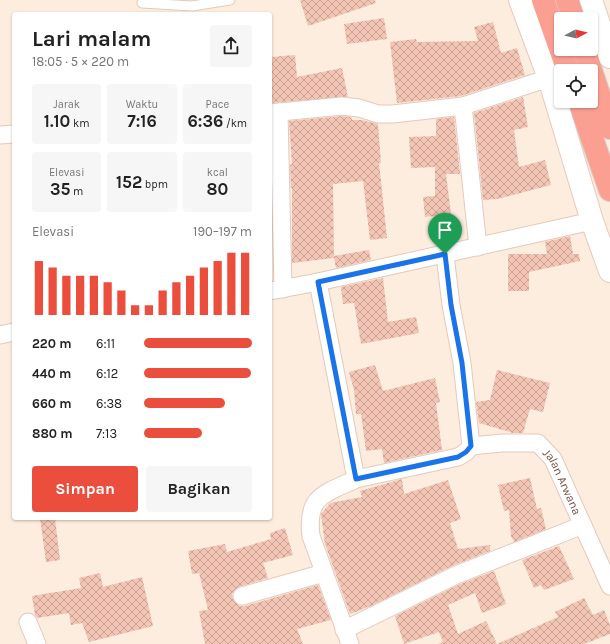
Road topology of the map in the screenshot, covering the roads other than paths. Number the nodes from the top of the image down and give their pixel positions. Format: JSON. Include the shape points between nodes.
{"nodes":[{"id":1,"x":230,"y":0,"type":"edge"},
{"id":2,"x":520,"y":0,"type":"edge"},
{"id":3,"x":543,"y":0,"type":"edge"},
{"id":4,"x":567,"y":0,"type":"edge"},
{"id":5,"x":591,"y":0,"type":"edge"},
{"id":6,"x":142,"y":4,"type":"dead end"},
{"id":7,"x":571,"y":12,"type":"edge"},
{"id":8,"x":586,"y":56,"type":"edge"},
{"id":9,"x":610,"y":57,"type":"edge"},
{"id":10,"x":556,"y":64,"type":"edge"},
{"id":11,"x":554,"y":66,"type":"edge"},
{"id":12,"x":554,"y":75,"type":"edge"},
{"id":13,"x":463,"y":106,"type":"junction"},
{"id":14,"x":566,"y":108,"type":"edge"},
{"id":15,"x":581,"y":108,"type":"edge"},
{"id":16,"x":274,"y":113,"type":"edge"},
{"id":17,"x":610,"y":128,"type":"edge"},
{"id":18,"x":12,"y":134,"type":"edge"},
{"id":19,"x":0,"y":135,"type":"edge"},
{"id":20,"x":610,"y":190,"type":"edge"},
{"id":21,"x":592,"y":221,"type":"junction"},
{"id":22,"x":478,"y":247,"type":"junction"},
{"id":23,"x":445,"y":254,"type":"junction"},
{"id":24,"x":610,"y":271,"type":"edge"},
{"id":25,"x":318,"y":282,"type":"junction"},
{"id":26,"x":277,"y":290,"type":"edge"},
{"id":27,"x":12,"y":332,"type":"edge"},
{"id":28,"x":0,"y":335,"type":"edge"},
{"id":29,"x":471,"y":446,"type":"junction"},
{"id":30,"x":356,"y":479,"type":"junction"},
{"id":31,"x":583,"y":525,"type":"junction"},
{"id":32,"x":324,"y":573,"type":"junction"},
{"id":33,"x":610,"y":586,"type":"edge"},
{"id":34,"x":242,"y":596,"type":"dead end"},
{"id":35,"x":28,"y":622,"type":"dead end"},
{"id":36,"x":348,"y":640,"type":"edge"},
{"id":37,"x":37,"y":644,"type":"edge"}],
"edges":[{"from":1,"to":6,"type":"lane","via":[[192,6]]},
{"from":2,"to":11,"type":"street"},
{"from":3,"to":10,"type":"highway"},
{"from":4,"to":7,"type":"highway"},
{"from":5,"to":9,"type":"street"},
{"from":8,"to":17,"type":"highway"},
{"from":12,"to":13,"type":"street"},
{"from":13,"to":16,"type":"street","via":[[393,114],[378,114],[342,106]]},
{"from":13,"to":22,"type":"street"},
{"from":14,"to":21,"type":"street"},
{"from":15,"to":20,"type":"highway"},
{"from":16,"to":26,"type":"street"},
{"from":18,"to":19,"type":"street"},
{"from":21,"to":22,"type":"street"},
{"from":21,"to":24,"type":"street"},
{"from":22,"to":23,"type":"street"},
{"from":23,"to":25,"type":"street"},
{"from":23,"to":29,"type":"street","via":[[462,363]]},
{"from":25,"to":26,"type":"street"},
{"from":25,"to":30,"type":"street"},
{"from":27,"to":28,"type":"street"},
{"from":29,"to":30,"type":"street","via":[[458,457]]},
{"from":29,"to":31,"type":"street","name":"Jalan Arwana","via":[[538,443],[553,459]]},
{"from":30,"to":32,"type":"street","via":[[323,495],[313,504],[309,520],[311,536]]},
{"from":31,"to":33,"type":"street","name":"Jalan Arwana"},
{"from":31,"to":36,"type":"street","via":[[456,575]]},
{"from":32,"to":34,"type":"street"},
{"from":32,"to":36,"type":"street"},
{"from":35,"to":37,"type":"street"}]}
